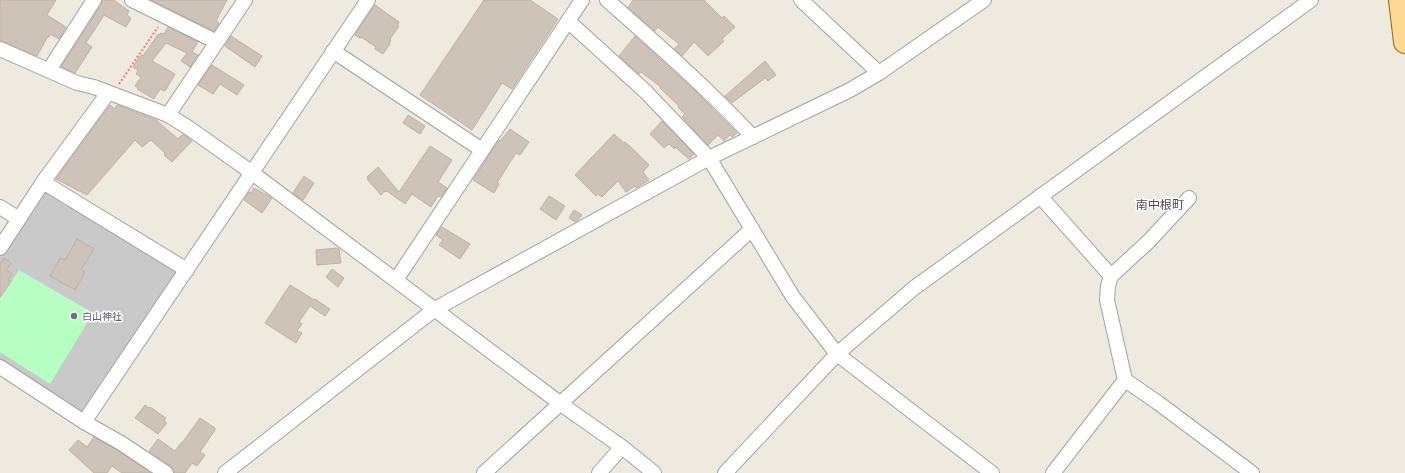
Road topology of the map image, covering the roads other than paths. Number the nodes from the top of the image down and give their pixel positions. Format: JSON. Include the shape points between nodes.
{"nodes":[{"id":1,"x":94,"y":0,"type":"edge"},
{"id":2,"x":132,"y":0,"type":"edge"},
{"id":3,"x":245,"y":0,"type":"edge"},
{"id":4,"x":582,"y":0,"type":"edge"},
{"id":5,"x":607,"y":0,"type":"edge"},
{"id":6,"x":802,"y":0,"type":"edge"},
{"id":7,"x":984,"y":0,"type":"edge"},
{"id":8,"x":1311,"y":0,"type":"edge"},
{"id":9,"x":1400,"y":0,"type":"edge"},
{"id":10,"x":366,"y":1,"type":"edge"},
{"id":11,"x":568,"y":20,"type":"junction"},
{"id":12,"x":217,"y":42,"type":"junction"},
{"id":13,"x":1405,"y":42,"type":"edge"},
{"id":14,"x":0,"y":49,"type":"edge"},
{"id":15,"x":333,"y":51,"type":"junction"},
{"id":16,"x":49,"y":70,"type":"junction"},
{"id":17,"x":879,"y":73,"type":"junction"},
{"id":18,"x":110,"y":93,"type":"junction"},
{"id":19,"x":168,"y":115,"type":"junction"},
{"id":20,"x":753,"y":137,"type":"junction"},
{"id":21,"x":482,"y":150,"type":"junction"},
{"id":22,"x":709,"y":158,"type":"junction"},
{"id":23,"x":251,"y":172,"type":"junction"},
{"id":24,"x":43,"y":182,"type":"junction"},
{"id":25,"x":1040,"y":196,"type":"junction"},
{"id":26,"x":1190,"y":198,"type":"dead end"},
{"id":27,"x":0,"y":207,"type":"edge"},
{"id":28,"x":19,"y":218,"type":"junction"},
{"id":29,"x":752,"y":229,"type":"junction"},
{"id":30,"x":0,"y":248,"type":"edge"},
{"id":31,"x":187,"y":270,"type":"junction"},
{"id":32,"x":1111,"y":276,"type":"junction"},
{"id":33,"x":396,"y":280,"type":"junction"},
{"id":34,"x":435,"y":309,"type":"junction"},
{"id":35,"x":837,"y":354,"type":"junction"},
{"id":36,"x":0,"y":367,"type":"edge"},
{"id":37,"x":1125,"y":380,"type":"junction"},
{"id":38,"x":561,"y":404,"type":"junction"},
{"id":39,"x":84,"y":422,"type":"junction"},
{"id":40,"x":622,"y":447,"type":"junction"},
{"id":41,"x":166,"y":473,"type":"edge"},
{"id":42,"x":225,"y":473,"type":"edge"},
{"id":43,"x":484,"y":473,"type":"edge"},
{"id":44,"x":599,"y":473,"type":"edge"},
{"id":45,"x":654,"y":473,"type":"edge"},
{"id":46,"x":725,"y":473,"type":"edge"},
{"id":47,"x":992,"y":473,"type":"edge"},
{"id":48,"x":1053,"y":473,"type":"edge"},
{"id":49,"x":1252,"y":473,"type":"edge"}],
"edges":[{"from":1,"to":16,"type":"street"},
{"from":2,"to":12,"type":"street"},
{"from":3,"to":12,"type":"street"},
{"from":4,"to":11,"type":"street"},
{"from":5,"to":20,"type":"street","via":[[674,59]]},
{"from":6,"to":17,"type":"street"},
{"from":7,"to":17,"type":"street"},
{"from":8,"to":25,"type":"street"},
{"from":9,"to":13,"type":"main road"},
{"from":10,"to":15,"type":"street"},
{"from":11,"to":21,"type":"street"},
{"from":11,"to":22,"type":"street","via":[[646,92]]},
{"from":12,"to":19,"type":"street"},
{"from":14,"to":16,"type":"street"},
{"from":15,"to":21,"type":"street"},
{"from":15,"to":23,"type":"street"},
{"from":16,"to":18,"type":"street","via":[[77,83]]},
{"from":17,"to":20,"type":"street"},
{"from":18,"to":19,"type":"street"},
{"from":18,"to":24,"type":"street"},
{"from":19,"to":23,"type":"street"},
{"from":20,"to":22,"type":"street"},
{"from":21,"to":33,"type":"street"},
{"from":22,"to":29,"type":"street"},
{"from":22,"to":34,"type":"street"},
{"from":23,"to":31,"type":"street"},
{"from":23,"to":33,"type":"street"},
{"from":24,"to":28,"type":"street"},
{"from":24,"to":31,"type":"street"},
{"from":25,"to":32,"type":"street"},
{"from":25,"to":35,"type":"street","via":[[914,288]]},
{"from":26,"to":32,"type":"street"},
{"from":27,"to":28,"type":"street"},
{"from":28,"to":30,"type":"street"},
{"from":29,"to":35,"type":"street","via":[[793,297]]},
{"from":29,"to":38,"type":"street"},
{"from":31,"to":39,"type":"street"},
{"from":32,"to":37,"type":"street","via":[[1107,300]]},
{"from":33,"to":34,"type":"street"},
{"from":34,"to":38,"type":"street"},
{"from":34,"to":42,"type":"street"},
{"from":35,"to":46,"type":"street"},
{"from":35,"to":47,"type":"street"},
{"from":36,"to":39,"type":"street"},
{"from":37,"to":48,"type":"street"},
{"from":37,"to":49,"type":"street"},
{"from":38,"to":40,"type":"street"},
{"from":38,"to":43,"type":"street"},
{"from":39,"to":41,"type":"street","via":[[122,443]]},
{"from":40,"to":44,"type":"street"},
{"from":40,"to":45,"type":"street"}]}
